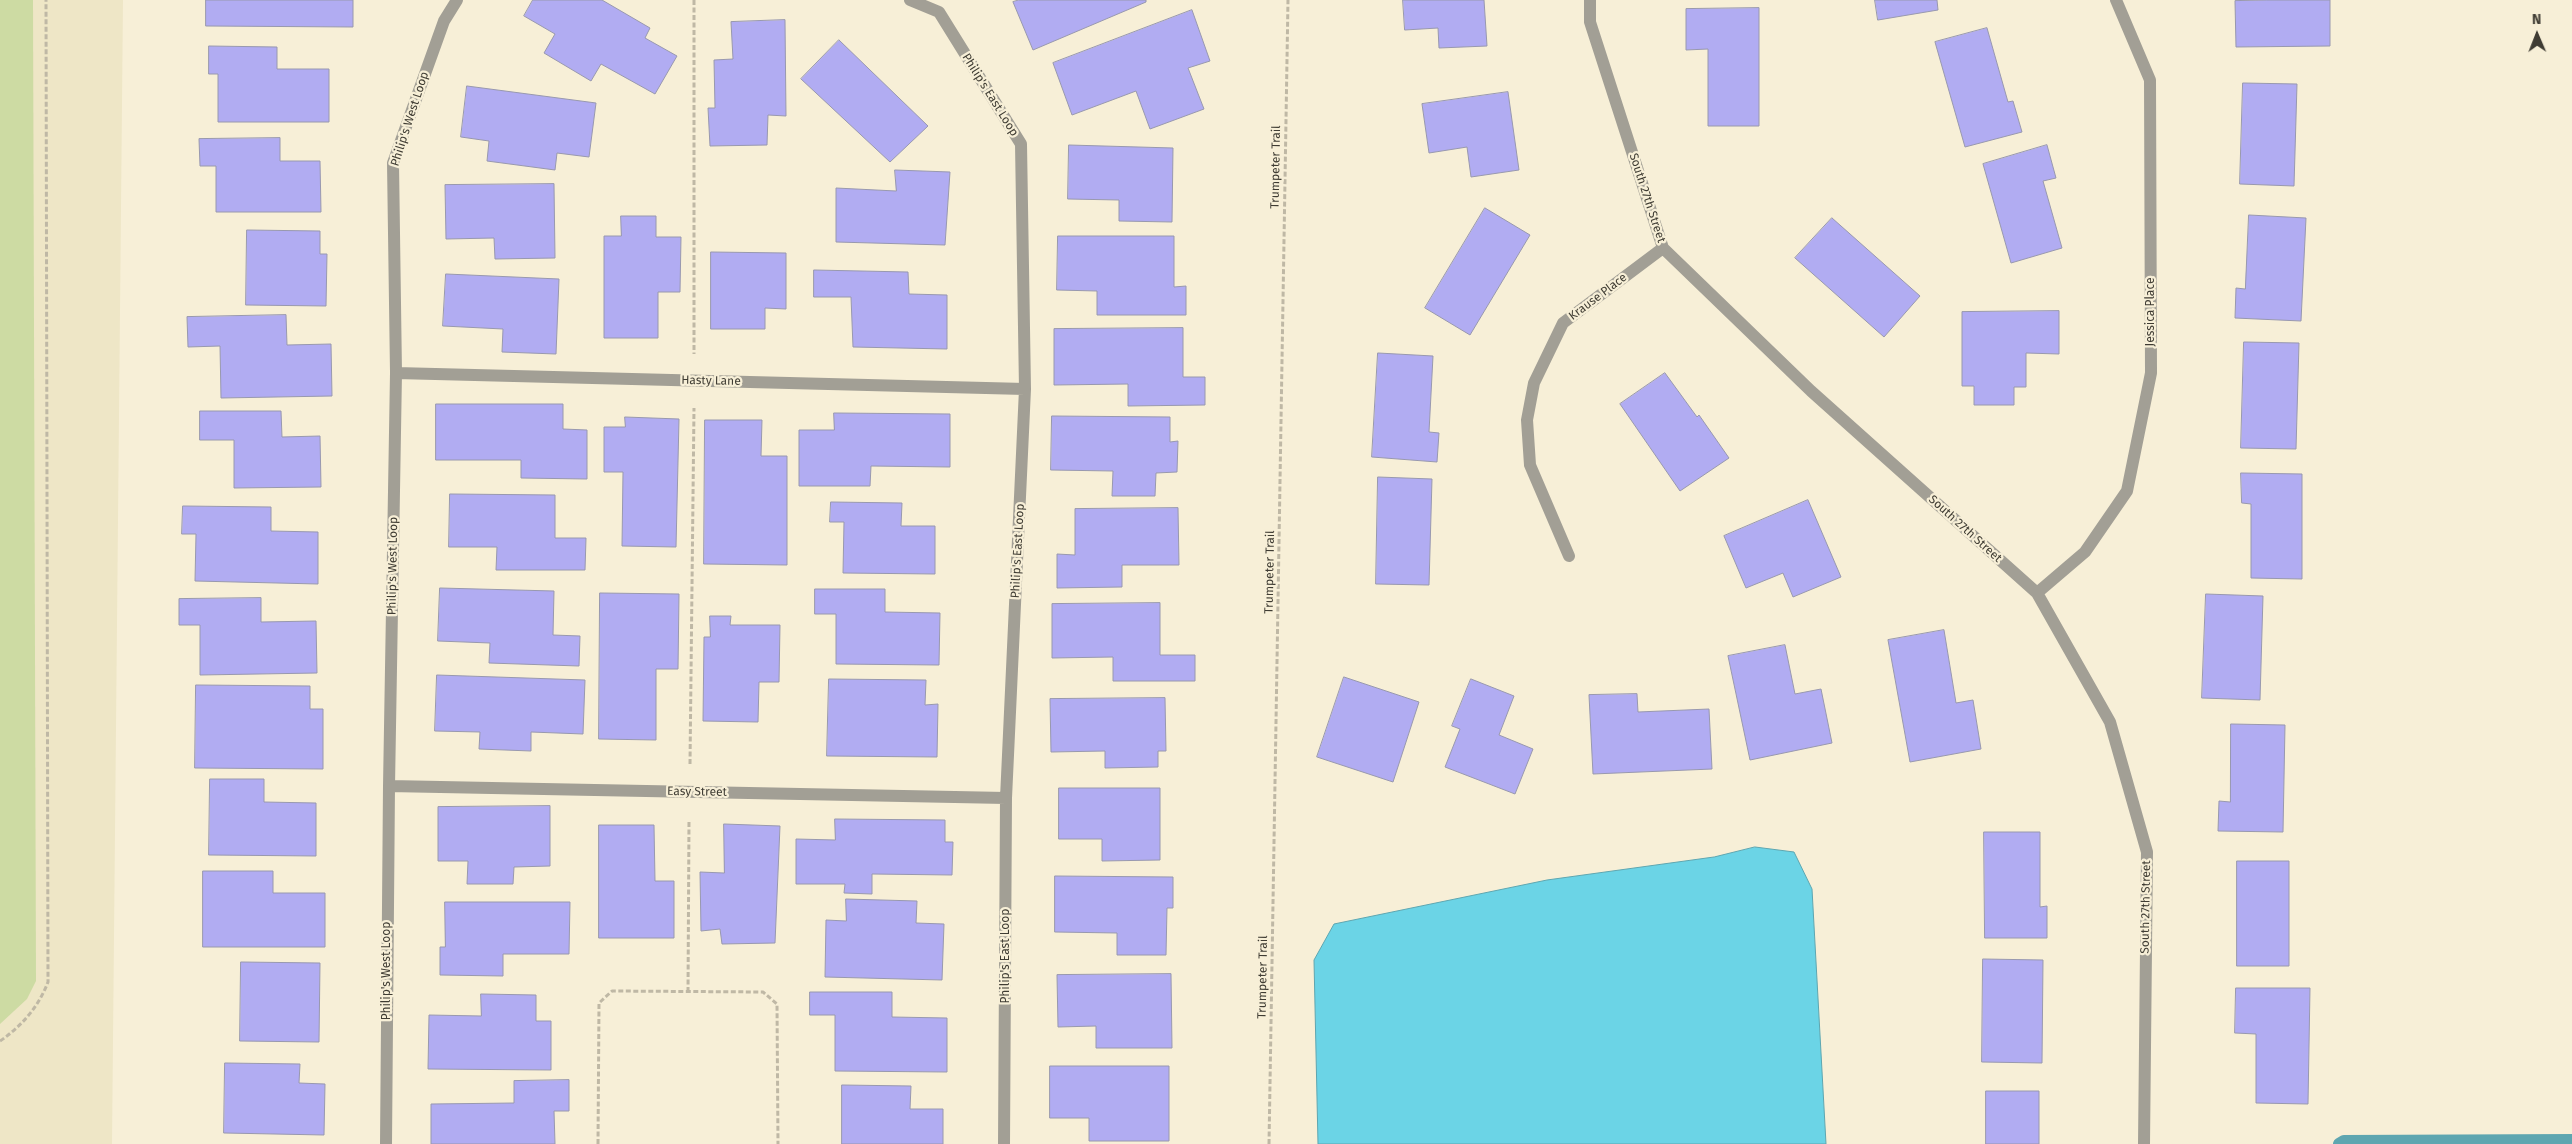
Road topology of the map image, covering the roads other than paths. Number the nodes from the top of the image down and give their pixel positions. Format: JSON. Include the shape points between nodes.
{"nodes":[{"id":1,"x":457,"y":0,"type":"edge"},
{"id":2,"x":910,"y":0,"type":"edge"},
{"id":3,"x":1590,"y":0,"type":"edge"},
{"id":4,"x":2116,"y":0,"type":"edge"},
{"id":5,"x":1663,"y":248,"type":"junction"},
{"id":6,"x":396,"y":373,"type":"junction"},
{"id":7,"x":1026,"y":389,"type":"junction"},
{"id":8,"x":1569,"y":556,"type":"dead end"},
{"id":9,"x":2037,"y":593,"type":"junction"},
{"id":10,"x":388,"y":786,"type":"junction"},
{"id":11,"x":1006,"y":798,"type":"junction"},
{"id":12,"x":386,"y":1144,"type":"edge"},
{"id":13,"x":1004,"y":1144,"type":"edge"},
{"id":14,"x":2144,"y":1144,"type":"edge"}],
"edges":[{"from":1,"to":6,"type":"street","name":"Philip's West Loop","via":[[444,21],[393,163]]},
{"from":2,"to":7,"type":"street","name":"Philip's East Loop","via":[[938,12],[1021,144]]},
{"from":3,"to":5,"type":"street","name":"South 27th Street","via":[[1590,22]]},
{"from":4,"to":9,"type":"street","name":"Jessica Place","via":[[2150,80],[2151,373],[2127,490],[2085,552]]},
{"from":5,"to":8,"type":"street","name":"Krause Place","via":[[1563,323],[1534,383],[1526,420],[1530,465]]},
{"from":5,"to":9,"type":"street","name":"South 27th Street","via":[[1811,391]]},
{"from":6,"to":7,"type":"street","name":"Hasty Lane"},
{"from":6,"to":10,"type":"street","name":"Philip's West Loop"},
{"from":7,"to":11,"type":"street","name":"Philip's East Loop"},
{"from":9,"to":14,"type":"street","name":"South 27th Street","via":[[2110,722],[2147,852]]},
{"from":10,"to":11,"type":"street","name":"Easy Street"},
{"from":10,"to":12,"type":"street","name":"Philip's West Loop"},
{"from":11,"to":13,"type":"street","name":"Philip's East Loop"}]}
